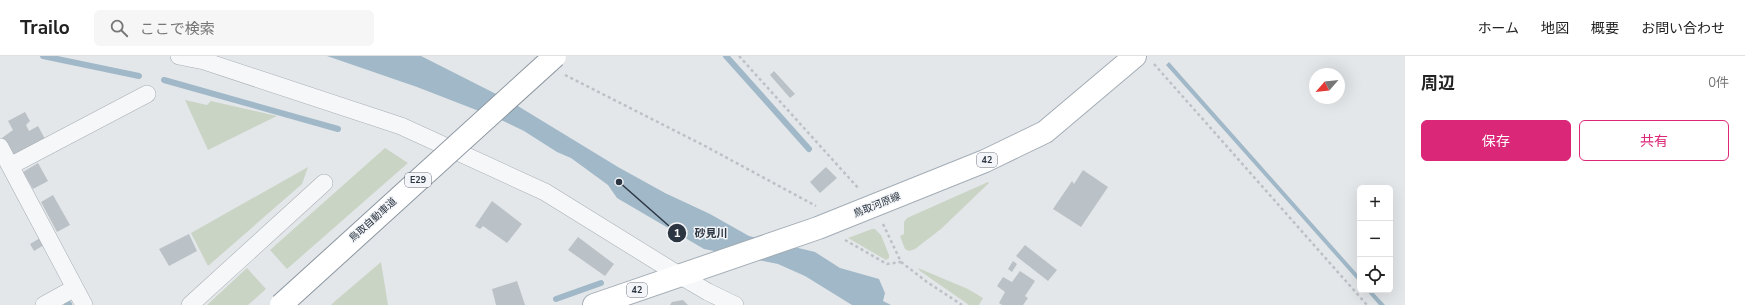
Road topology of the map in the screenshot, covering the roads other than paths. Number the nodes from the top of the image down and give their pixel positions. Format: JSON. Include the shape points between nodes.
{"nodes":[{"id":1,"x":179,"y":56,"type":"edge"},
{"id":2,"x":537,"y":56,"type":"edge"},
{"id":3,"x":1144,"y":59,"type":"edge"},
{"id":4,"x":559,"y":65,"type":"edge"},
{"id":5,"x":147,"y":94,"type":"dead end"},
{"id":6,"x":0,"y":147,"type":"edge"},
{"id":7,"x":10,"y":166,"type":"junction"},
{"id":8,"x":324,"y":183,"type":"dead end"},
{"id":9,"x":679,"y":275,"type":"junction"},
{"id":10,"x":75,"y":288,"type":"junction"},
{"id":11,"x":601,"y":304,"type":"edge"},
{"id":12,"x":44,"y":305,"type":"edge"},
{"id":13,"x":84,"y":305,"type":"edge"},
{"id":14,"x":190,"y":305,"type":"edge"},
{"id":15,"x":263,"y":305,"type":"edge"},
{"id":16,"x":281,"y":305,"type":"edge"},
{"id":17,"x":735,"y":305,"type":"edge"}],
"edges":[{"from":1,"to":9,"type":"street","via":[[204,61],[401,126],[545,192]]},
{"from":2,"to":15,"type":"main road","name":"鳥取自動車道","number":"E29"},
{"from":3,"to":9,"type":"main road","name":"鳥取河原線","number":"42","via":[[1045,132],[985,161],[828,224]]},
{"from":4,"to":16,"type":"main road","name":"鳥取自動車道","number":"E29","bridge":true},
{"from":5,"to":7,"type":"street"},
{"from":6,"to":7,"type":"street"},
{"from":7,"to":10,"type":"street"},
{"from":8,"to":14,"type":"street"},
{"from":9,"to":11,"type":"main road","name":"鳥取河原線","number":"42"},
{"from":9,"to":17,"type":"street"},
{"from":10,"to":12,"type":"street"},
{"from":10,"to":13,"type":"street"}]}
